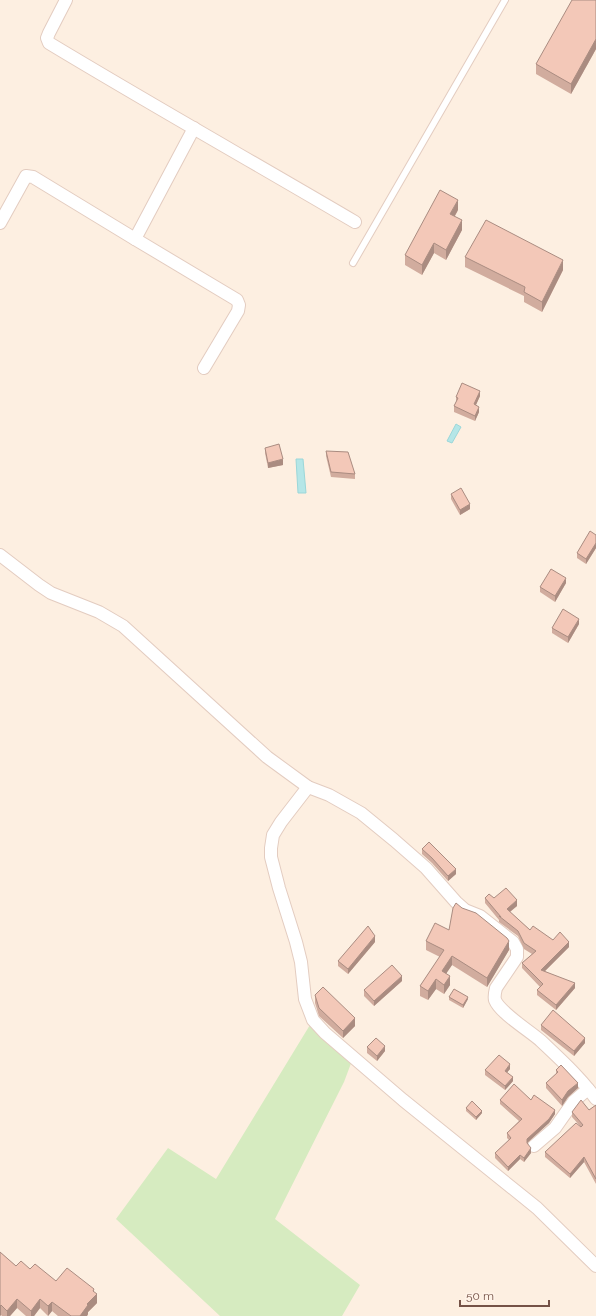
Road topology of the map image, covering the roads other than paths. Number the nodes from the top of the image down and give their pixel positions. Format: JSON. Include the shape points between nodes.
{"nodes":[{"id":1,"x":66,"y":0,"type":"edge"},
{"id":2,"x":505,"y":0,"type":"edge"},
{"id":3,"x":194,"y":128,"type":"junction"},
{"id":4,"x":0,"y":222,"type":"edge"},
{"id":5,"x":355,"y":222,"type":"dead end"},
{"id":6,"x":135,"y":239,"type":"junction"},
{"id":7,"x":353,"y":263,"type":"dead end"},
{"id":8,"x":204,"y":368,"type":"dead end"},
{"id":9,"x":0,"y":555,"type":"edge"},
{"id":10,"x":308,"y":786,"type":"junction"},
{"id":11,"x":588,"y":1089,"type":"junction"},
{"id":12,"x":596,"y":1099,"type":"edge"},
{"id":13,"x":534,"y":1146,"type":"dead end"},
{"id":14,"x":596,"y":1266,"type":"edge"}],
"edges":[{"from":1,"to":3,"type":"street","via":[[48,33],[49,43]]},
{"from":2,"to":7,"type":"lane"},
{"from":3,"to":5,"type":"street"},
{"from":3,"to":6,"type":"street"},
{"from":4,"to":6,"type":"street","via":[[26,176],[33,177]]},
{"from":6,"to":8,"type":"street","via":[[237,300],[238,311]]},
{"from":9,"to":10,"type":"street","via":[[51,593],[99,612],[123,626],[267,757]]},
{"from":10,"to":11,"type":"street","via":[[361,814],[426,868],[465,910],[480,916],[513,942],[518,952],[517,957],[496,988],[495,1000]]},
{"from":10,"to":14,"type":"street","via":[[273,835],[271,857],[296,942],[305,999],[313,1020],[403,1100],[537,1208]]},
{"from":11,"to":12,"type":"street"},
{"from":11,"to":13,"type":"street","via":[[574,1101],[555,1128]]}]}
